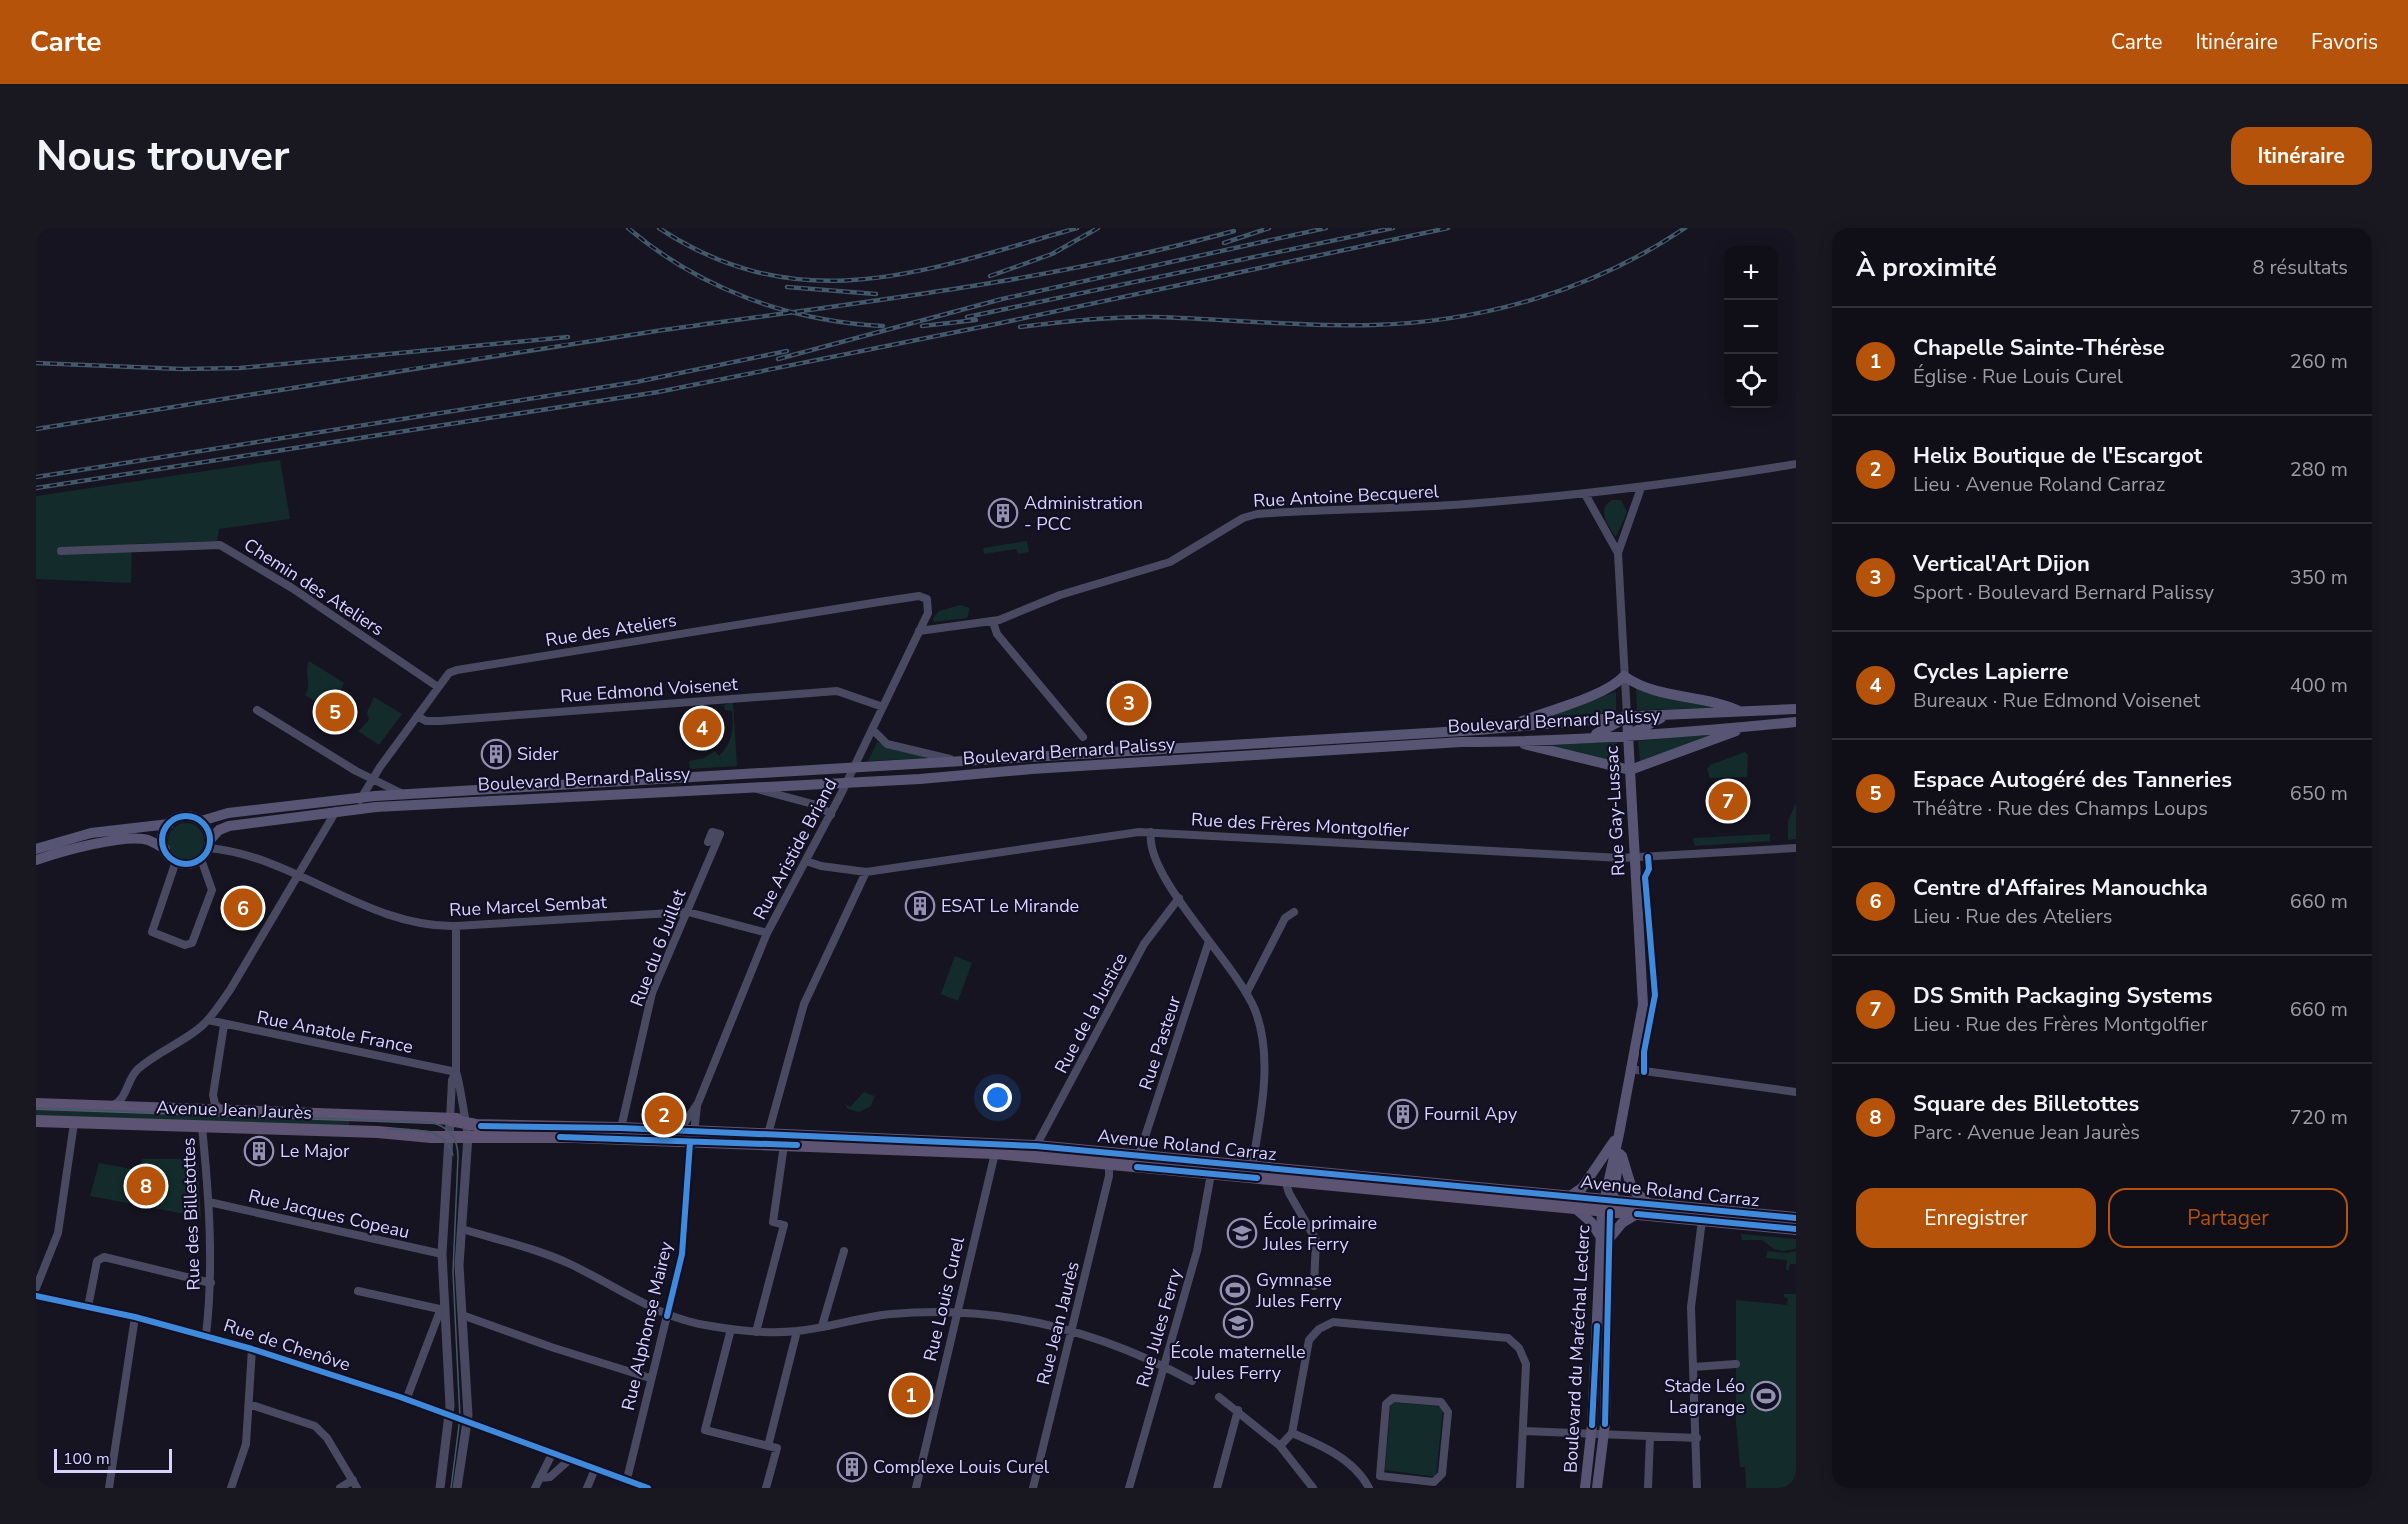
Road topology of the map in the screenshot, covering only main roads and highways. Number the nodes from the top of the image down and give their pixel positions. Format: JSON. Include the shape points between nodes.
{"nodes":[{"id":1,"x":1796,"y":710,"type":"edge"},
{"id":2,"x":1742,"y":712,"type":"junction"},
{"id":3,"x":1670,"y":714,"type":"junction"},
{"id":4,"x":1627,"y":716,"type":"junction"},
{"id":5,"x":1796,"y":722,"type":"edge"},
{"id":6,"x":1508,"y":726,"type":"junction"},
{"id":7,"x":1750,"y":727,"type":"junction"},
{"id":8,"x":1628,"y":735,"type":"junction"},
{"id":9,"x":1589,"y":737,"type":"junction"},
{"id":10,"x":1515,"y":742,"type":"junction"},
{"id":11,"x":1630,"y":770,"type":"junction"},
{"id":12,"x":345,"y":806,"type":"junction"},
{"id":13,"x":201,"y":821,"type":"junction"},
{"id":14,"x":170,"y":824,"type":"junction"},
{"id":15,"x":209,"y":844,"type":"junction"},
{"id":16,"x":36,"y":849,"type":"edge"},
{"id":17,"x":165,"y":849,"type":"junction"},
{"id":18,"x":36,"y":860,"type":"edge"},
{"id":19,"x":36,"y":1104,"type":"edge"},
{"id":20,"x":36,"y":1121,"type":"edge"},
{"id":21,"x":573,"y":1132,"type":"junction"},
{"id":22,"x":1619,"y":1134,"type":"junction"},
{"id":23,"x":692,"y":1137,"type":"junction"},
{"id":24,"x":1621,"y":1151,"type":"junction"},
{"id":25,"x":1139,"y":1155,"type":"junction"},
{"id":26,"x":1109,"y":1164,"type":"junction"},
{"id":27,"x":1570,"y":1196,"type":"junction"},
{"id":28,"x":1648,"y":1203,"type":"junction"},
{"id":29,"x":1607,"y":1205,"type":"junction"},
{"id":30,"x":1576,"y":1209,"type":"junction"},
{"id":31,"x":1637,"y":1214,"type":"junction"},
{"id":32,"x":1796,"y":1218,"type":"edge"},
{"id":33,"x":1796,"y":1229,"type":"edge"},
{"id":34,"x":1604,"y":1239,"type":"junction"},
{"id":35,"x":1585,"y":1488,"type":"edge"},
{"id":36,"x":1597,"y":1488,"type":"edge"}],
"edges":[{"from":1,"to":2,"type":"main road","name":"Boulevard Bernard Palissy"},
{"from":2,"to":3,"type":"main road","name":"Boulevard Bernard Palissy"},
{"from":2,"to":6,"type":"main road","via":[[1647,688],[1624,676],[1603,691]]},
{"from":3,"to":4,"type":"main road","name":"Boulevard Bernard Palissy"},
{"from":3,"to":8,"type":"main road"},
{"from":4,"to":6,"type":"main road","name":"Boulevard Bernard Palissy"},
{"from":4,"to":8,"type":"main road","name":"Rue Gay-Lussac"},
{"from":4,"to":9,"type":"main road"},
{"from":5,"to":7,"type":"main road","name":"Boulevard Bernard Palissy"},
{"from":6,"to":12,"type":"main road","name":"Boulevard Bernard Palissy","via":[[403,794],[362,797]]},
{"from":7,"to":8,"type":"main road","name":"Boulevard Bernard Palissy"},
{"from":7,"to":11,"type":"main road"},
{"from":8,"to":9,"type":"main road","name":"Boulevard Bernard Palissy"},
{"from":8,"to":11,"type":"main road","name":"Rue Gay-Lussac"},
{"from":9,"to":10,"type":"main road","name":"Boulevard Bernard Palissy"},
{"from":10,"to":11,"type":"main road"},
{"from":10,"to":12,"type":"main road","name":"Boulevard Bernard Palissy","via":[[1461,742],[847,783]]},
{"from":11,"to":22,"type":"main road","name":"Rue Gay-Lussac","via":[[1643,998]]},
{"from":12,"to":13,"type":"main road","via":[[228,813]]},
{"from":12,"to":15,"type":"main road","via":[[229,825],[219,830]]},
{"from":13,"to":14,"type":"main road","via":[[181,817]]},
{"from":13,"to":15,"type":"main road","via":[[208,830]]},
{"from":14,"to":16,"type":"main road","via":[[91,833]]},
{"from":14,"to":17,"type":"main road","via":[[163,836]]},
{"from":15,"to":17,"type":"main road","via":[[201,859],[189,864],[176,861]]},
{"from":17,"to":18,"type":"main road","via":[[137,839],[78,847]]},
{"from":19,"to":21,"type":"main road","name":"Avenue Jean Jaurès","via":[[450,1120],[557,1127]]},
{"from":20,"to":21,"type":"main road","name":"Avenue Jean Jaurès","via":[[431,1137]]},
{"from":21,"to":23,"type":"main road","name":"Avenue Roland Carraz","via":[[669,1142]]},
{"from":21,"to":23,"type":"main road","name":"Avenue Roland Carraz","via":[[621,1128],[679,1131]]},
{"from":22,"to":24,"type":"main road","name":"Rue Gay-Lussac"},
{"from":22,"to":27,"type":"main road","via":[[1582,1188]]},
{"from":22,"to":29,"type":"main road","name":"Rue Gay-Lussac"},
{"from":23,"to":25,"type":"main road","name":"Avenue Roland Carraz","via":[[768,1134],[1036,1146]]},
{"from":23,"to":26,"type":"main road","name":"Avenue Roland Carraz","via":[[784,1145],[994,1153]]},
{"from":24,"to":28,"type":"main road","via":[[1632,1190]]},
{"from":24,"to":29,"type":"main road","name":"Rue Gay-Lussac"},
{"from":25,"to":26,"type":"main road"},
{"from":25,"to":27,"type":"main road","name":"Avenue Roland Carraz"},
{"from":26,"to":30,"type":"main road","name":"Avenue Roland Carraz"},
{"from":27,"to":29,"type":"main road","name":"Avenue Roland Carraz"},
{"from":28,"to":29,"type":"main road","name":"Avenue Roland Carraz"},
{"from":28,"to":32,"type":"main road","name":"Avenue Roland Carraz"},
{"from":29,"to":30,"type":"main road","name":"Avenue Roland Carraz"},
{"from":29,"to":31,"type":"main road","name":"Avenue Roland Carraz"},
{"from":29,"to":34,"type":"main road","name":"Boulevard du Maréchal Leclerc"},
{"from":30,"to":34,"type":"main road"},
{"from":31,"to":33,"type":"main road","name":"Avenue Roland Carraz"},
{"from":31,"to":34,"type":"main road"},
{"from":34,"to":35,"type":"main road","name":"Boulevard du Maréchal Leclerc"},
{"from":34,"to":36,"type":"main road","name":"Boulevard du Maréchal Leclerc","via":[[1604,1433]]}]}
